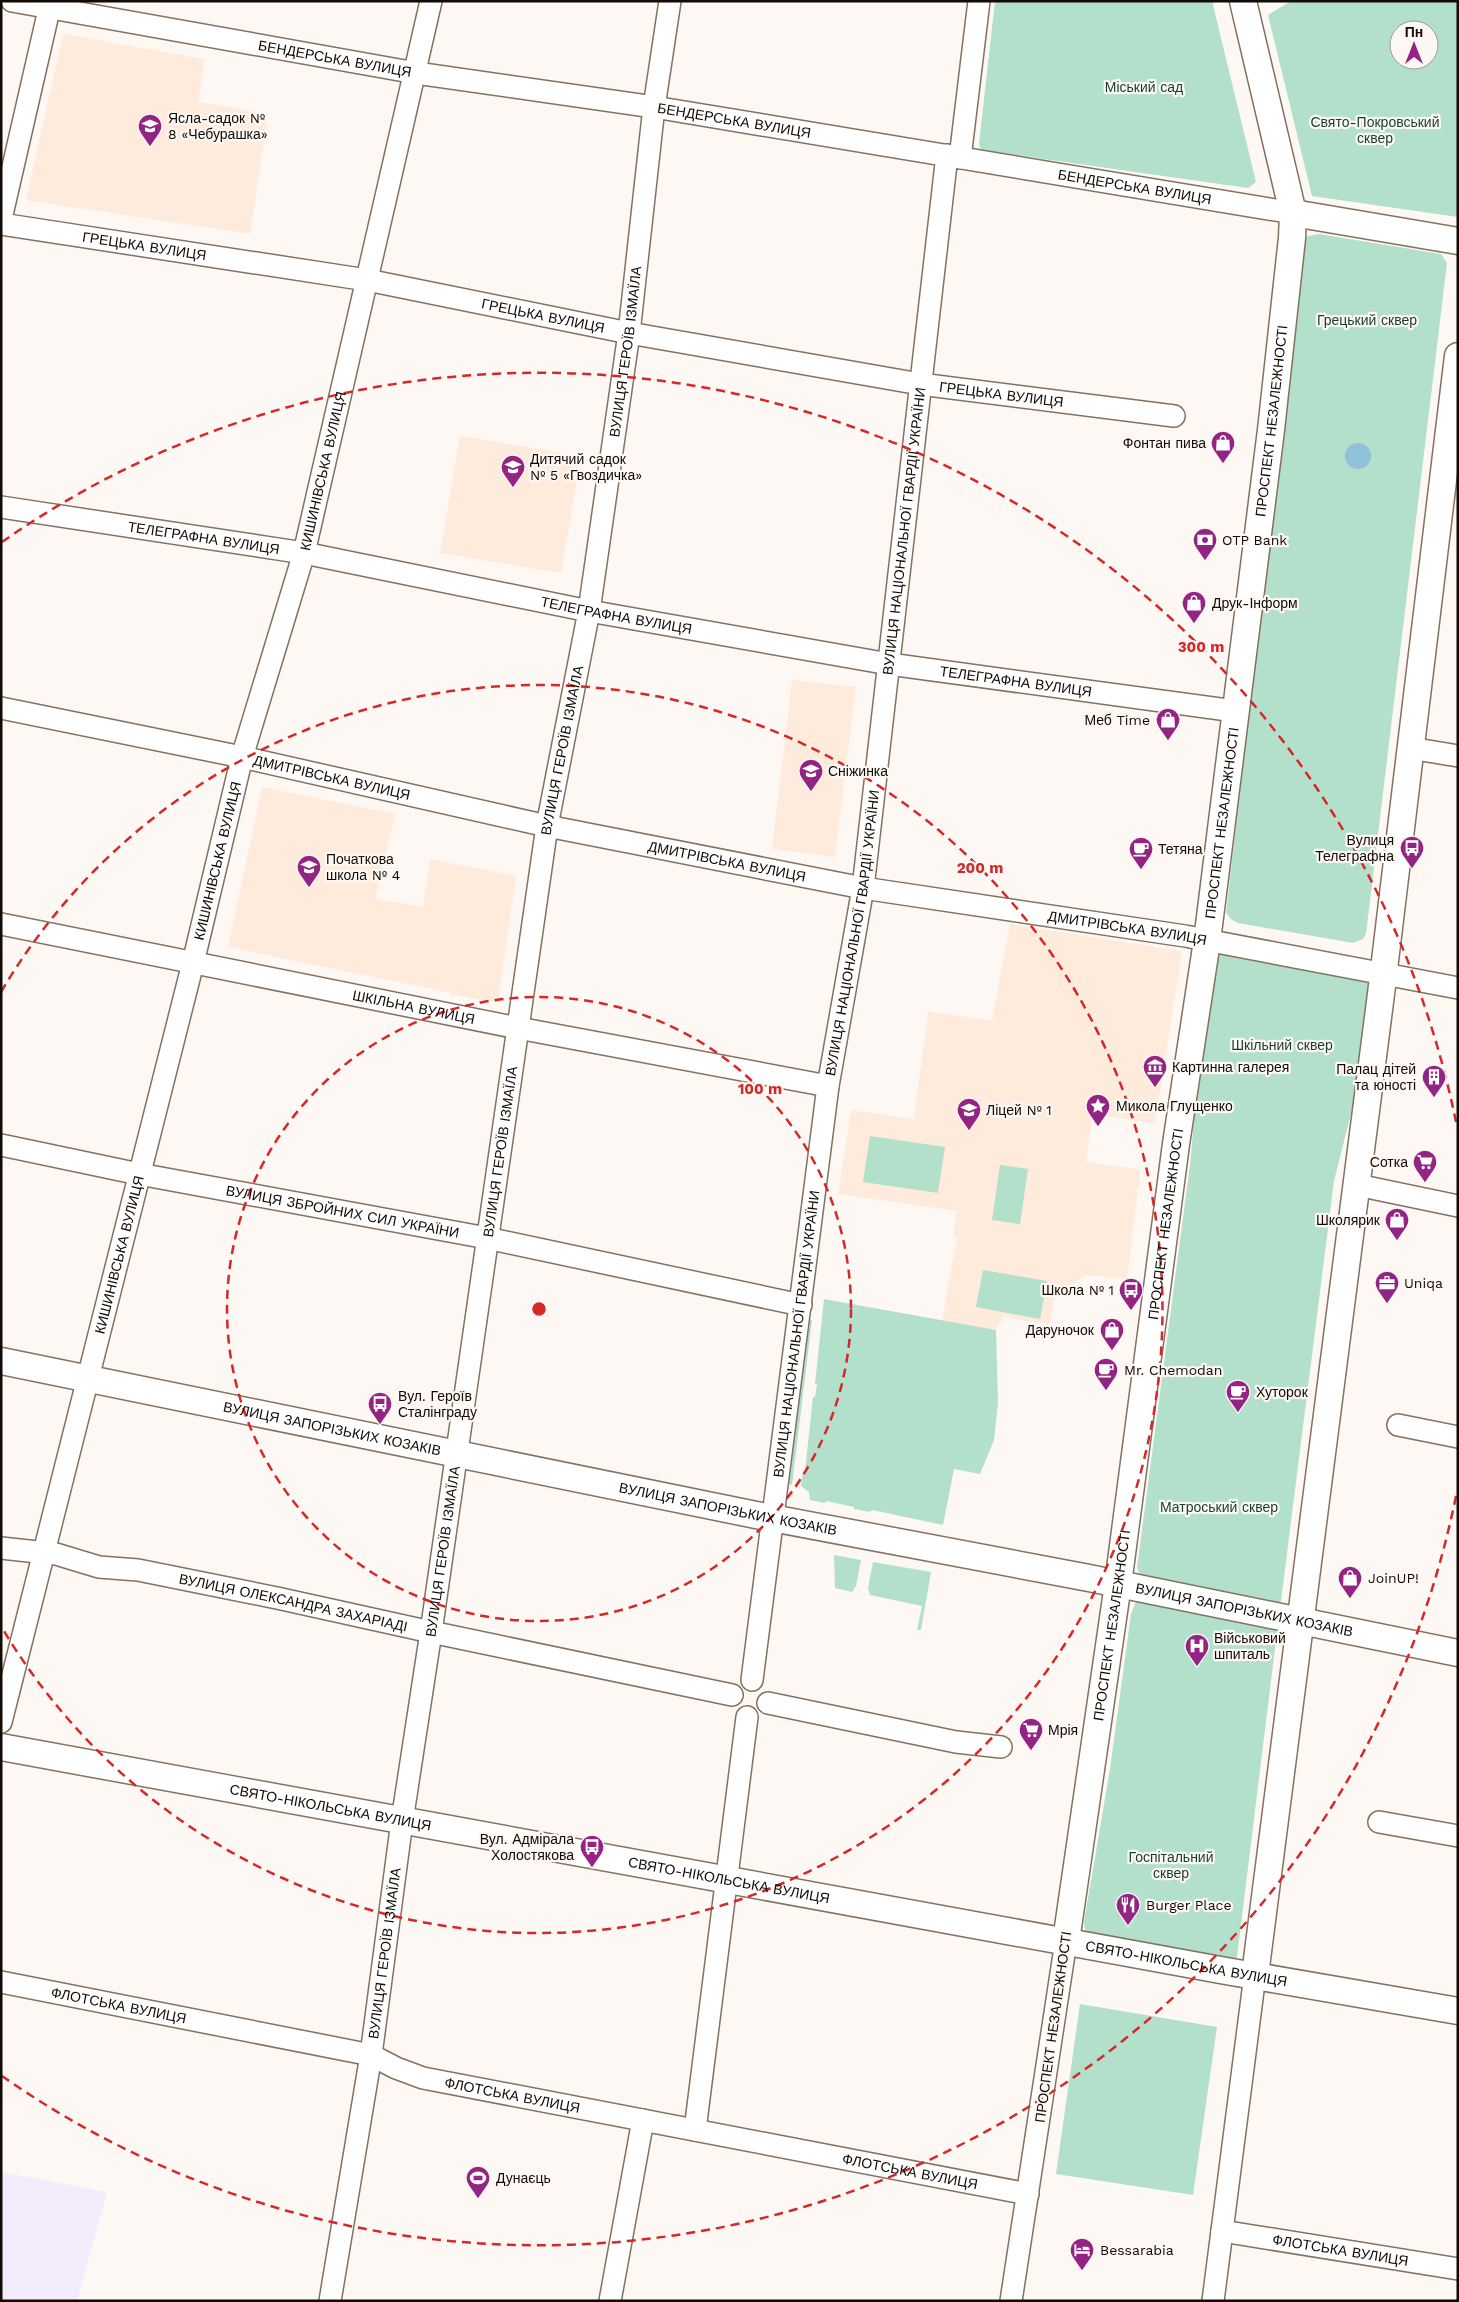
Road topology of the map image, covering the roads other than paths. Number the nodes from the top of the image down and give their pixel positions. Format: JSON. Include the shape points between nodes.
{"nodes":[{"id":1,"x":12,"y":1,"type":"edge"},
{"id":2,"x":432,"y":1,"type":"edge"},
{"id":3,"x":670,"y":1,"type":"edge"},
{"id":4,"x":979,"y":1,"type":"edge"},
{"id":5,"x":1242,"y":1,"type":"edge"},
{"id":6,"x":50,"y":4,"type":"edge"},
{"id":7,"x":416,"y":73,"type":"junction"},
{"id":8,"x":654,"y":108,"type":"junction"},
{"id":9,"x":954,"y":157,"type":"junction"},
{"id":10,"x":1293,"y":213,"type":"junction"},
{"id":11,"x":1,"y":219,"type":"edge"},
{"id":12,"x":1,"y":224,"type":"edge"},
{"id":13,"x":1458,"y":240,"type":"edge"},
{"id":14,"x":367,"y":280,"type":"junction"},
{"id":15,"x":629,"y":333,"type":"junction"},
{"id":16,"x":1458,"y":356,"type":"edge"},
{"id":17,"x":920,"y":384,"type":"junction"},
{"id":18,"x":1174,"y":416,"type":"dead end"},
{"id":19,"x":1451,"y":470,"type":"edge"},
{"id":20,"x":1,"y":507,"type":"edge"},
{"id":21,"x":304,"y":554,"type":"junction"},
{"id":22,"x":589,"y":611,"type":"junction"},
{"id":23,"x":889,"y":664,"type":"junction"},
{"id":24,"x":1,"y":708,"type":"edge"},
{"id":25,"x":1235,"y":711,"type":"junction"},
{"id":26,"x":1410,"y":748,"type":"junction"},
{"id":27,"x":1458,"y":756,"type":"edge"},
{"id":28,"x":242,"y":757,"type":"junction"},
{"id":29,"x":547,"y":826,"type":"junction"},
{"id":30,"x":863,"y":888,"type":"junction"},
{"id":31,"x":1,"y":924,"type":"edge"},
{"id":32,"x":1207,"y":940,"type":"junction"},
{"id":33,"x":193,"y":963,"type":"junction"},
{"id":34,"x":1383,"y":973,"type":"junction"},
{"id":35,"x":1458,"y":988,"type":"edge"},
{"id":36,"x":518,"y":1028,"type":"junction"},
{"id":37,"x":828,"y":1086,"type":"junction"},
{"id":38,"x":1,"y":1146,"type":"edge"},
{"id":39,"x":139,"y":1174,"type":"junction"},
{"id":40,"x":1357,"y":1185,"type":"junction"},
{"id":41,"x":1458,"y":1206,"type":"edge"},
{"id":42,"x":487,"y":1238,"type":"junction"},
{"id":43,"x":800,"y":1305,"type":"junction"},
{"id":44,"x":1,"y":1361,"type":"edge"},
{"id":45,"x":89,"y":1379,"type":"junction"},
{"id":46,"x":1398,"y":1425,"type":"dead end"},
{"id":47,"x":1458,"y":1437,"type":"edge"},
{"id":48,"x":456,"y":1454,"type":"junction"},
{"id":49,"x":773,"y":1518,"type":"junction"},
{"id":50,"x":1,"y":1548,"type":"edge"},
{"id":51,"x":44,"y":1553,"type":"junction"},
{"id":52,"x":1118,"y":1584,"type":"junction"},
{"id":53,"x":1300,"y":1621,"type":"junction"},
{"id":54,"x":431,"y":1632,"type":"junction"},
{"id":55,"x":1458,"y":1653,"type":"edge"},
{"id":56,"x":752,"y":1680,"type":"junction"},
{"id":57,"x":732,"y":1695,"type":"junction"},
{"id":58,"x":768,"y":1703,"type":"junction"},
{"id":59,"x":747,"y":1717,"type":"junction"},
{"id":60,"x":1,"y":1722,"type":"edge"},
{"id":61,"x":1001,"y":1746,"type":"dead end"},
{"id":62,"x":1,"y":1747,"type":"edge"},
{"id":63,"x":402,"y":1821,"type":"junction"},
{"id":64,"x":1380,"y":1822,"type":"dead end"},
{"id":65,"x":1458,"y":1836,"type":"edge"},
{"id":66,"x":725,"y":1879,"type":"junction"},
{"id":67,"x":1066,"y":1942,"type":"junction"},
{"id":68,"x":1255,"y":1976,"type":"junction"},
{"id":69,"x":1,"y":1982,"type":"edge"},
{"id":70,"x":1458,"y":2011,"type":"edge"},
{"id":71,"x":372,"y":2055,"type":"junction"},
{"id":72,"x":644,"y":2120,"type":"junction"},
{"id":73,"x":695,"y":2130,"type":"junction"},
{"id":74,"x":1028,"y":2194,"type":"junction"},
{"id":75,"x":1222,"y":2231,"type":"junction"},
{"id":76,"x":1458,"y":2269,"type":"edge"},
{"id":77,"x":330,"y":2301,"type":"edge"},
{"id":78,"x":610,"y":2301,"type":"edge"},
{"id":79,"x":1011,"y":2301,"type":"edge"},
{"id":80,"x":1213,"y":2301,"type":"edge"}],
"edges":[{"from":1,"to":6,"type":"street","name":"БЕНДЕРСЬКА ВУЛИЦЯ"},
{"from":2,"to":7,"type":"street","name":"КИШИНІВСЬКА ВУЛИЦЯ"},
{"from":3,"to":8,"type":"street","name":"ВУЛИЦЯ ГЕРОЇВ ІЗМАЇЛА"},
{"from":4,"to":9,"type":"street","name":"ВУЛИЦЯ НАЦІОНАЛЬНОЇ ГВАРДІЇ УКРАЇНИ"},
{"from":5,"to":10,"type":"main road","name":"ПРОСПЕКТ НЕЗАЛЕЖНОСТІ"},
{"from":6,"to":7,"type":"street","name":"БЕНДЕРСЬКА ВУЛИЦЯ"},
{"from":6,"to":11,"type":"street"},
{"from":7,"to":8,"type":"street","name":"БЕНДЕРСЬКА ВУЛИЦЯ"},
{"from":7,"to":14,"type":"street","name":"КИШИНІВСЬКА ВУЛИЦЯ"},
{"from":8,"to":9,"type":"street","name":"БЕНДЕРСЬКА ВУЛИЦЯ"},
{"from":8,"to":15,"type":"street","name":"ВУЛИЦЯ ГЕРОЇВ ІЗМАЇЛА"},
{"from":9,"to":10,"type":"street","name":"БЕНДЕРСЬКА ВУЛИЦЯ"},
{"from":9,"to":17,"type":"street","name":"ВУЛИЦЯ НАЦІОНАЛЬНОЇ ГВАРДІЇ УКРАЇНИ"},
{"from":10,"to":13,"type":"main road","name":"БЕНДЕРСЬКА ВУЛИЦЯ"},
{"from":10,"to":25,"type":"main road","name":"ПРОСПЕКТ НЕЗАЛЕЖНОСТІ","via":[[1272,420]]},
{"from":12,"to":14,"type":"street","name":"ГРЕЦЬКА ВУЛИЦЯ"},
{"from":14,"to":15,"type":"street","name":"ГРЕЦЬКА ВУЛИЦЯ"},
{"from":14,"to":21,"type":"street","name":"КИШИНІВСЬКА ВУЛИЦЯ"},
{"from":15,"to":17,"type":"street","name":"ГРЕЦЬКА ВУЛИЦЯ"},
{"from":15,"to":22,"type":"street","name":"ВУЛИЦЯ ГЕРОЇВ ІЗМАЇЛА"},
{"from":16,"to":19,"type":"main road"},
{"from":17,"to":18,"type":"street","name":"ГРЕЦЬКА ВУЛИЦЯ"},
{"from":17,"to":23,"type":"street","name":"ВУЛИЦЯ НАЦІОНАЛЬНОЇ ГВАРДІЇ УКРАЇНИ"},
{"from":19,"to":26,"type":"main road"},
{"from":20,"to":21,"type":"street","name":"ТЕЛЕГРАФНА ВУЛИЦЯ"},
{"from":21,"to":22,"type":"street","name":"ТЕЛЕГРАФНА ВУЛИЦЯ"},
{"from":21,"to":28,"type":"street","name":"КИШИНІВСЬКА ВУЛИЦЯ"},
{"from":22,"to":23,"type":"street","name":"ТЕЛЕГРАФНА ВУЛИЦЯ"},
{"from":22,"to":29,"type":"street","name":"ВУЛИЦЯ ГЕРОЇВ ІЗМАЇЛА"},
{"from":23,"to":25,"type":"street","name":"ТЕЛЕГРАФНА ВУЛИЦЯ"},
{"from":23,"to":30,"type":"street","name":"ВУЛИЦЯ НАЦІОНАЛЬНОЇ ГВАРДІЇ УКРАЇНИ"},
{"from":24,"to":28,"type":"street","name":"ДМИТРІВСЬКА ВУЛИЦЯ"},
{"from":25,"to":32,"type":"main road","name":"ПРОСПЕКТ НЕЗАЛЕЖНОСТІ"},
{"from":26,"to":27,"type":"street"},
{"from":26,"to":34,"type":"main road"},
{"from":28,"to":29,"type":"street","name":"ДМИТРІВСЬКА ВУЛИЦЯ"},
{"from":28,"to":33,"type":"street","name":"КИШИНІВСЬКА ВУЛИЦЯ"},
{"from":29,"to":30,"type":"street","name":"ДМИТРІВСЬКА ВУЛИЦЯ"},
{"from":29,"to":36,"type":"street","name":"ВУЛИЦЯ ГЕРОЇВ ІЗМАЇЛА"},
{"from":30,"to":32,"type":"street","name":"ДМИТРІВСЬКА ВУЛИЦЯ"},
{"from":30,"to":37,"type":"street","name":"ВУЛИЦЯ НАЦІОНАЛЬНОЇ ГВАРДІЇ УКРАЇНИ"},
{"from":31,"to":33,"type":"street","name":"ШКІЛЬНА ВУЛИЦЯ"},
{"from":32,"to":34,"type":"street","name":"ДМИТРІВСЬКА ВУЛИЦЯ"},
{"from":32,"to":52,"type":"main road","name":"ПРОСПЕКТ НЕЗАЛЕЖНОСТІ"},
{"from":33,"to":36,"type":"street","name":"ШКІЛЬНА ВУЛИЦЯ"},
{"from":33,"to":39,"type":"street","name":"КИШИНІВСЬКА ВУЛИЦЯ"},
{"from":34,"to":35,"type":"street","name":"ДМИТРІВСЬКА ВУЛИЦЯ"},
{"from":34,"to":40,"type":"main road"},
{"from":36,"to":37,"type":"street","name":"ШКІЛЬНА ВУЛИЦЯ"},
{"from":36,"to":42,"type":"street","name":"ВУЛИЦЯ ГЕРОЇВ ІЗМАЇЛА"},
{"from":37,"to":43,"type":"street","name":"ВУЛИЦЯ НАЦІОНАЛЬНОЇ ГВАРДІЇ УКРАЇНИ"},
{"from":38,"to":39,"type":"street","name":"ВУЛИЦЯ ЗБРОЙНИХ СИЛ УКРАЇНИ"},
{"from":39,"to":42,"type":"street","name":"ВУЛИЦЯ ЗБРОЙНИХ СИЛ УКРАЇНИ"},
{"from":39,"to":45,"type":"street","name":"КИШИНІВСЬКА ВУЛИЦЯ"},
{"from":40,"to":41,"type":"street"},
{"from":40,"to":53,"type":"main road"},
{"from":42,"to":43,"type":"street","name":"ВУЛИЦЯ ЗБРОЙНИХ СИЛ УКРАЇНИ"},
{"from":42,"to":48,"type":"street","name":"ВУЛИЦЯ ГЕРОЇВ ІЗМАЇЛА"},
{"from":43,"to":49,"type":"street","name":"ВУЛИЦЯ НАЦІОНАЛЬНОЇ ГВАРДІЇ УКРАЇНИ"},
{"from":44,"to":45,"type":"main road","name":"ВУЛИЦЯ ЗАПОРІЗЬКИХ КОЗАКІВ"},
{"from":45,"to":48,"type":"main road","name":"ВУЛИЦЯ ЗАПОРІЗЬКИХ КОЗАКІВ"},
{"from":45,"to":51,"type":"street","name":"КИШИНІВСЬКА ВУЛИЦЯ"},
{"from":46,"to":47,"type":"street"},
{"from":48,"to":49,"type":"main road","name":"ВУЛИЦЯ ЗАПОРІЗЬКИХ КОЗАКІВ"},
{"from":48,"to":54,"type":"street","name":"ВУЛИЦЯ ГЕРОЇВ ІЗМАЇЛА"},
{"from":49,"to":52,"type":"main road","name":"ВУЛИЦЯ ЗАПОРІЗЬКИХ КОЗАКІВ"},
{"from":49,"to":56,"type":"street","name":"ВУЛИЦЯ НАЦІОНАЛЬНОЇ ГВАРДІЇ УКРАЇНИ"},
{"from":50,"to":51,"type":"street","name":"ВУЛИЦЯ ОЛЕКСАНДРА ЗАХАРІАДІ"},
{"from":51,"to":54,"type":"street","name":"ВУЛИЦЯ ОЛЕКСАНДРА ЗАХАРІАДІ","via":[[98,1567],[147,1572]]},
{"from":51,"to":60,"type":"street","name":"КИШИНІВСЬКА ВУЛИЦЯ"},
{"from":52,"to":53,"type":"main road","name":"ВУЛИЦЯ ЗАПОРІЗЬКИХ КОЗАКІВ"},
{"from":52,"to":67,"type":"main road","name":"ПРОСПЕКТ НЕЗАЛЕЖНОСТІ"},
{"from":53,"to":55,"type":"main road","name":"ВУЛИЦЯ ЗАПОРІЗЬКИХ КОЗАКІВ"},
{"from":53,"to":68,"type":"main road"},
{"from":54,"to":57,"type":"street","name":"ВУЛИЦЯ ОЛЕКСАНДРА ЗАХАРІАДІ"},
{"from":54,"to":63,"type":"street","name":"ВУЛИЦЯ ГЕРОЇВ ІЗМАЇЛА"},
{"from":56,"to":57,"type":"street"},
{"from":56,"to":58,"type":"street"},
{"from":57,"to":59,"type":"street"},
{"from":58,"to":59,"type":"street"},
{"from":58,"to":61,"type":"street","via":[[956,1742]]},
{"from":59,"to":66,"type":"street"},
{"from":62,"to":63,"type":"main road","name":"СВЯТО-НІКОЛЬСЬКА ВУЛИЦЯ"},
{"from":63,"to":66,"type":"main road","name":"СВЯТО-НІКОЛЬСЬКА ВУЛИЦЯ"},
{"from":63,"to":71,"type":"street","name":"ВУЛИЦЯ ГЕРОЇВ ІЗМАЇЛА"},
{"from":64,"to":65,"type":"street"},
{"from":66,"to":67,"type":"main road","name":"СВЯТО-НІКОЛЬСЬКА ВУЛИЦЯ"},
{"from":66,"to":73,"type":"street"},
{"from":67,"to":68,"type":"main road","name":"СВЯТО-НІКОЛЬСЬКА ВУЛИЦЯ"},
{"from":67,"to":74,"type":"street","name":"ПРОСПЕКТ НЕЗАЛЕЖНОСТІ"},
{"from":68,"to":70,"type":"main road","name":"СВЯТО-НІКОЛЬСЬКА ВУЛИЦЯ"},
{"from":68,"to":75,"type":"street"},
{"from":69,"to":71,"type":"street","name":"ФЛОТСЬКА ВУЛИЦЯ"},
{"from":71,"to":72,"type":"street","name":"ФЛОТСЬКА ВУЛИЦЯ","via":[[423,2078]]},
{"from":71,"to":77,"type":"street","name":"ВУЛИЦЯ ГЕРОЇВ ІЗМАЇЛА"},
{"from":72,"to":73,"type":"street","name":"ФЛОТСЬКА ВУЛИЦЯ"},
{"from":72,"to":78,"type":"street"},
{"from":73,"to":74,"type":"street","name":"ФЛОТСЬКА ВУЛИЦЯ"},
{"from":74,"to":79,"type":"street","name":"ПРОСПЕКТ НЕЗАЛЕЖНОСТІ"},
{"from":75,"to":76,"type":"street","name":"ФЛОТСЬКА ВУЛИЦЯ"},
{"from":75,"to":80,"type":"street"}]}
